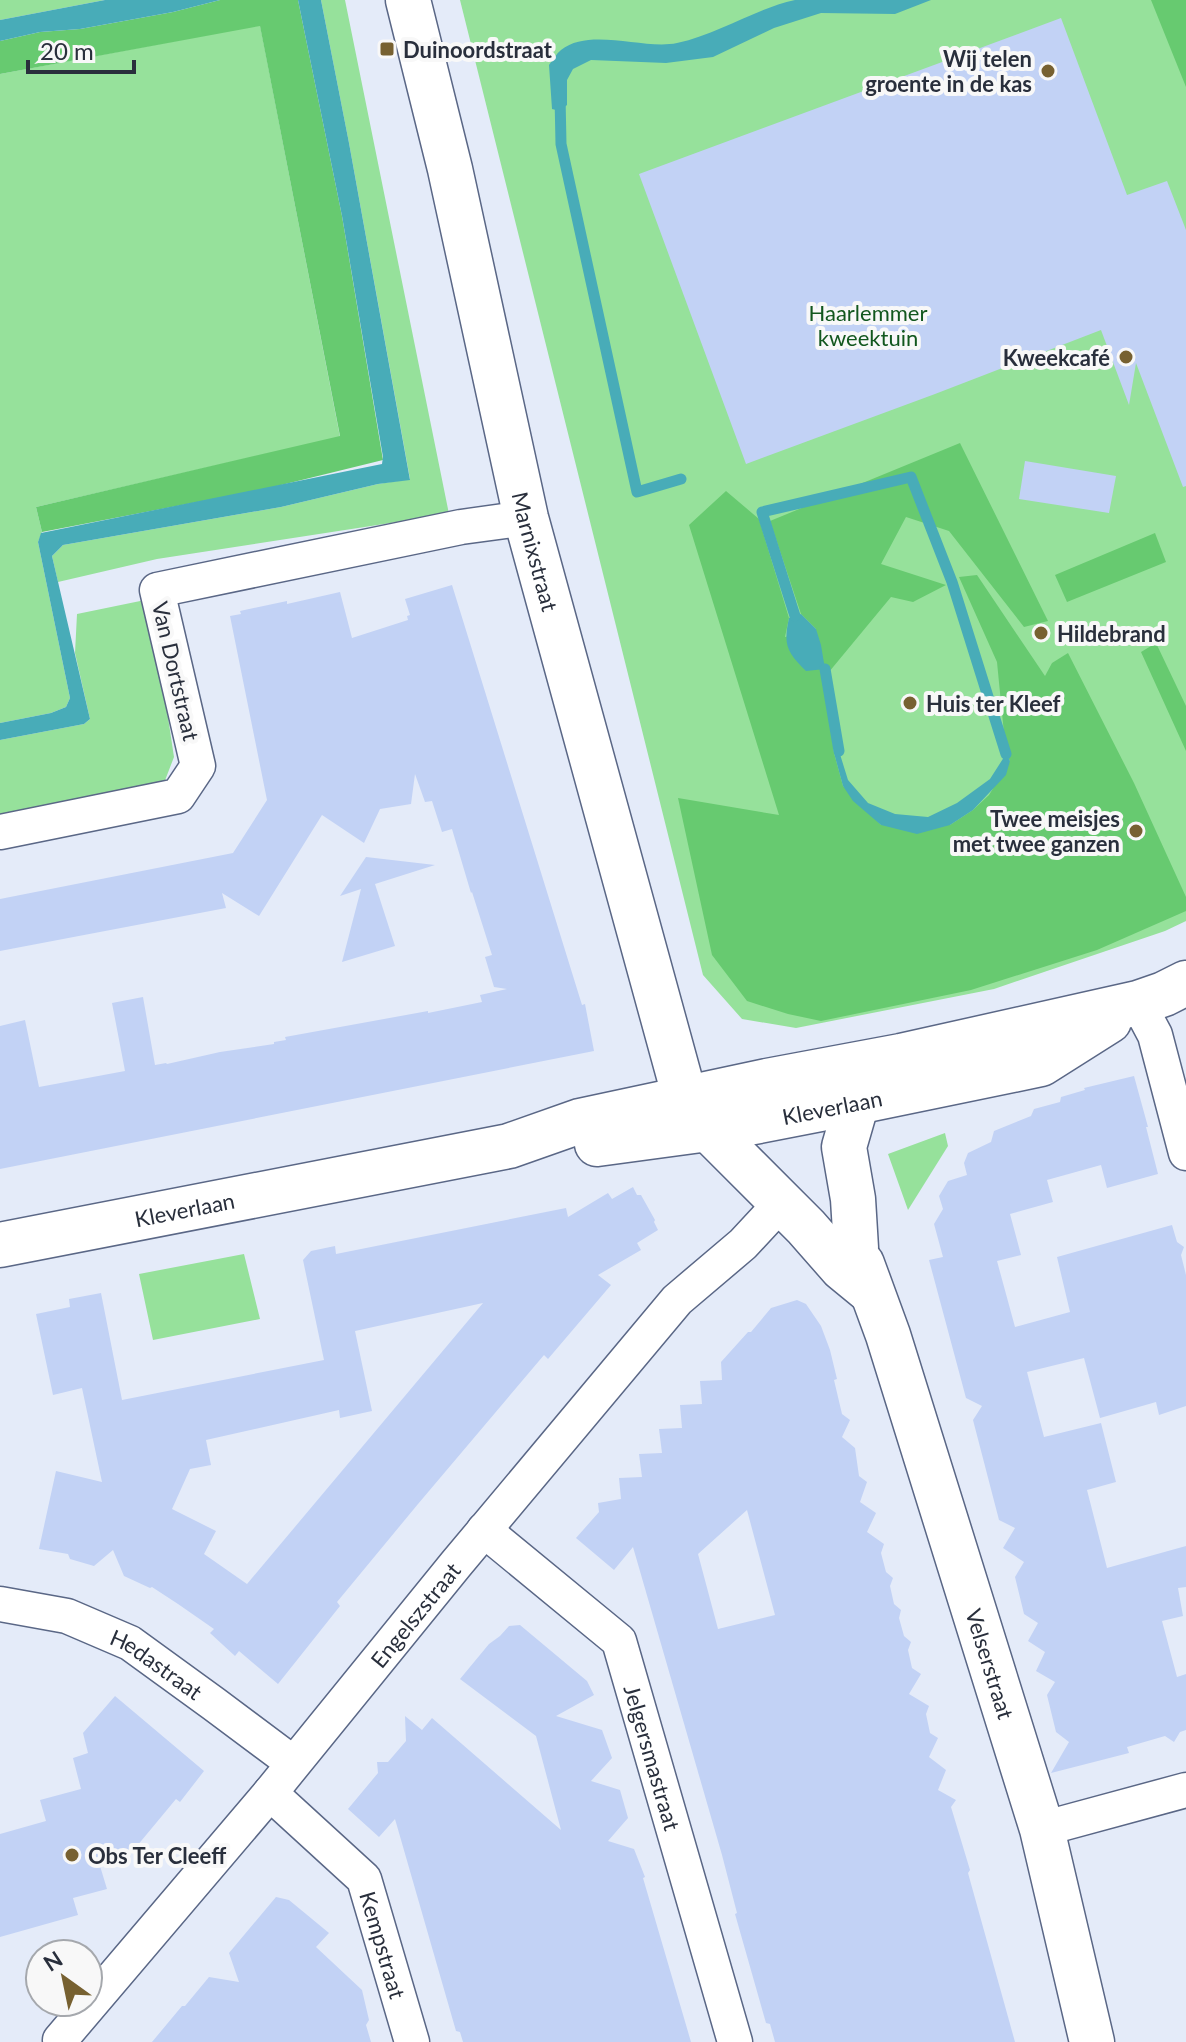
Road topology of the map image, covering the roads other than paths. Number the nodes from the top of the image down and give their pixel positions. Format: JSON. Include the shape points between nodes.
{"nodes":[{"id":1,"x":408,"y":0,"type":"edge"},
{"id":2,"x":526,"y":518,"type":"junction"},
{"id":3,"x":0,"y":832,"type":"edge"},
{"id":4,"x":1186,"y":983,"type":"edge"},
{"id":5,"x":1138,"y":1003,"type":"junction"},
{"id":6,"x":857,"y":1102,"type":"junction"},
{"id":7,"x":711,"y":1117,"type":"junction"},
{"id":8,"x":1186,"y":1153,"type":"edge"},
{"id":9,"x":782,"y":1202,"type":"junction"},
{"id":10,"x":0,"y":1245,"type":"edge"},
{"id":11,"x":856,"y":1248,"type":"junction"},
{"id":12,"x":870,"y":1291,"type":"junction"},
{"id":13,"x":484,"y":1530,"type":"junction"},
{"id":14,"x":0,"y":1604,"type":"edge"},
{"id":15,"x":293,"y":1763,"type":"junction"},
{"id":16,"x":1186,"y":1790,"type":"edge"},
{"id":17,"x":270,"y":1793,"type":"junction"},
{"id":18,"x":1042,"y":1829,"type":"junction"},
{"id":19,"x":57,"y":2041,"type":"edge"},
{"id":20,"x":412,"y":2042,"type":"edge"},
{"id":21,"x":735,"y":2042,"type":"edge"},
{"id":22,"x":1092,"y":2042,"type":"edge"}],
"edges":[{"from":1,"to":2,"type":"street","name":"Marnixstraat"},
{"from":2,"to":3,"type":"street","name":"Van Dortstraat","via":[[157,590],[198,766],[178,796]]},
{"from":2,"to":7,"type":"street","name":"Marnixstraat"},
{"from":4,"to":5,"type":"street","name":"Kleverlaan"},
{"from":5,"to":6,"type":"street","name":"Kleverlaan","via":[[1041,1064]]},
{"from":5,"to":7,"type":"street","name":"Kleverlaan","via":[[767,1081]]},
{"from":5,"to":8,"type":"street","via":[[1155,1035]]},
{"from":6,"to":7,"type":"street","name":"Kleverlaan"},
{"from":6,"to":11,"type":"street","via":[[844,1147]]},
{"from":7,"to":9,"type":"street","name":"Velserstraat"},
{"from":7,"to":10,"type":"street","name":"Kleverlaan","via":[[580,1121],[509,1146]]},
{"from":7,"to":11,"type":"street","name":"Velserstraat","via":[[816,1202]]},
{"from":9,"to":12,"type":"street","name":"Velserstraat"},
{"from":9,"to":13,"type":"street","name":"Engelszstraat","via":[[743,1244],[677,1300]]},
{"from":11,"to":12,"type":"street","name":"Velserstraat"},
{"from":12,"to":18,"type":"street","name":"Velserstraat"},
{"from":13,"to":15,"type":"street","name":"Engelszstraat"},
{"from":13,"to":21,"type":"street","name":"Jelgersmastraat","via":[[619,1641]]},
{"from":14,"to":15,"type":"street","name":"Hedastraat","via":[[67,1616],[130,1643]]},
{"from":15,"to":17,"type":"street","name":"Engelszstraat"},
{"from":16,"to":18,"type":"street"},
{"from":17,"to":19,"type":"street","name":"Engelszstraat"},
{"from":17,"to":20,"type":"street","name":"Kempstraat","via":[[364,1879]]},
{"from":18,"to":22,"type":"street","name":"Velserstraat"}]}
